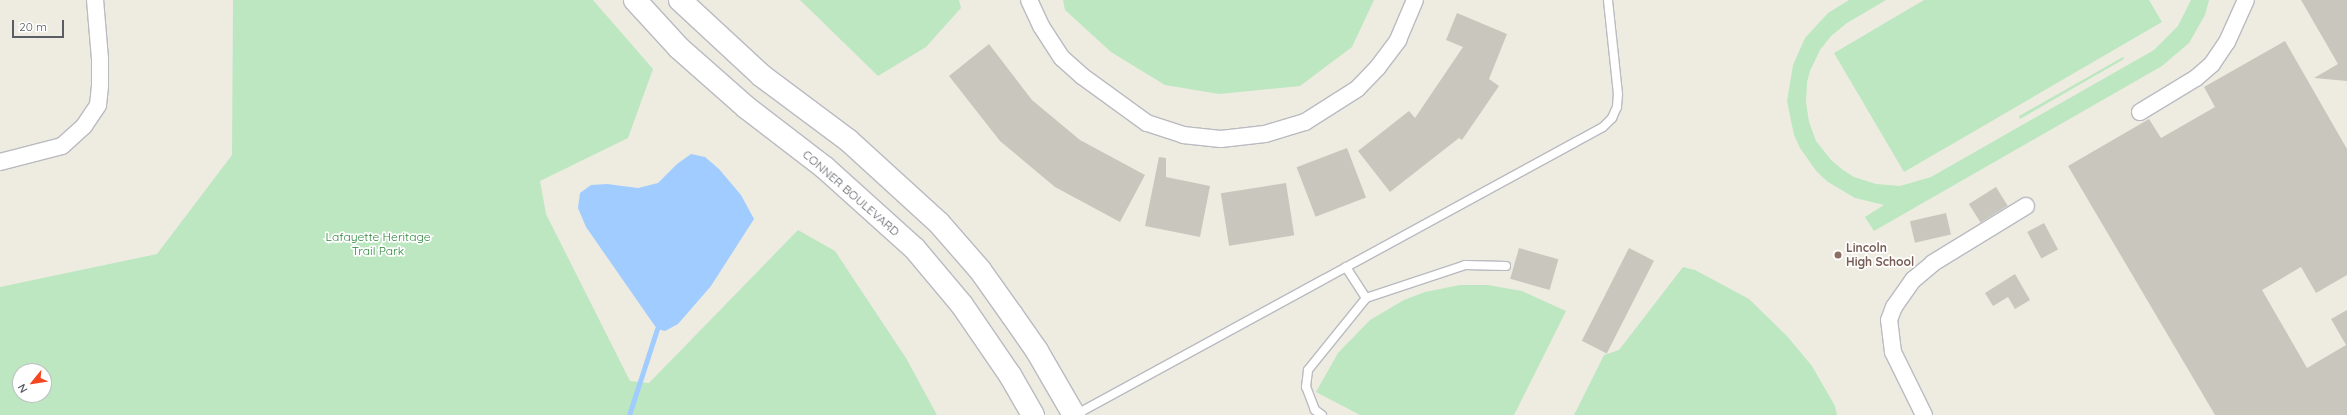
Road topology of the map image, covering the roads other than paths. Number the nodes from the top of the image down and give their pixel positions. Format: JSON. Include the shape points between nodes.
{"nodes":[{"id":1,"x":95,"y":0,"type":"edge"},
{"id":2,"x":635,"y":0,"type":"edge"},
{"id":3,"x":680,"y":0,"type":"edge"},
{"id":4,"x":1029,"y":0,"type":"edge"},
{"id":5,"x":1415,"y":0,"type":"edge"},
{"id":6,"x":1608,"y":0,"type":"edge"},
{"id":7,"x":2246,"y":0,"type":"edge"},
{"id":8,"x":2140,"y":112,"type":"dead end"},
{"id":9,"x":0,"y":162,"type":"edge"},
{"id":10,"x":2026,"y":206,"type":"dead end"},
{"id":11,"x":1506,"y":266,"type":"dead end"},
{"id":12,"x":1346,"y":267,"type":"junction"},
{"id":13,"x":1366,"y":298,"type":"junction"},
{"id":14,"x":1033,"y":415,"type":"edge"},
{"id":15,"x":1074,"y":415,"type":"edge"},
{"id":16,"x":1322,"y":415,"type":"edge"},
{"id":17,"x":1924,"y":415,"type":"edge"}],
"edges":[{"from":1,"to":9,"type":"street","via":[[100,59],[98,105],[84,126],[62,146]]},
{"from":2,"to":14,"type":"main road","name":"CONNER BOULEVARD","via":[[684,53],[746,108],[824,167],[915,249],[962,305],[1010,375]]},
{"from":3,"to":15,"type":"main road","via":[[762,76],[848,140],[939,223],[980,270],[1012,315],[1037,351]]},
{"from":4,"to":5,"type":"street","via":[[1041,26],[1062,58],[1082,76],[1147,122],[1183,135],[1221,139],[1265,134],[1305,122],[1357,89],[1398,40]]},
{"from":6,"to":12,"type":"lane","via":[[1618,94],[1617,107],[1612,118],[1603,127]]},
{"from":7,"to":8,"type":"street","via":[[2227,42],[2212,64],[2196,78]]},
{"from":10,"to":17,"type":"street","via":[[1933,263],[1913,280],[1894,306],[1889,320],[1892,352]]},
{"from":11,"to":13,"type":"lane","via":[[1465,265]]},
{"from":12,"to":13,"type":"lane"},
{"from":12,"to":15,"type":"lane"},
{"from":13,"to":16,"type":"lane","via":[[1308,370],[1306,387],[1315,410]]}]}
